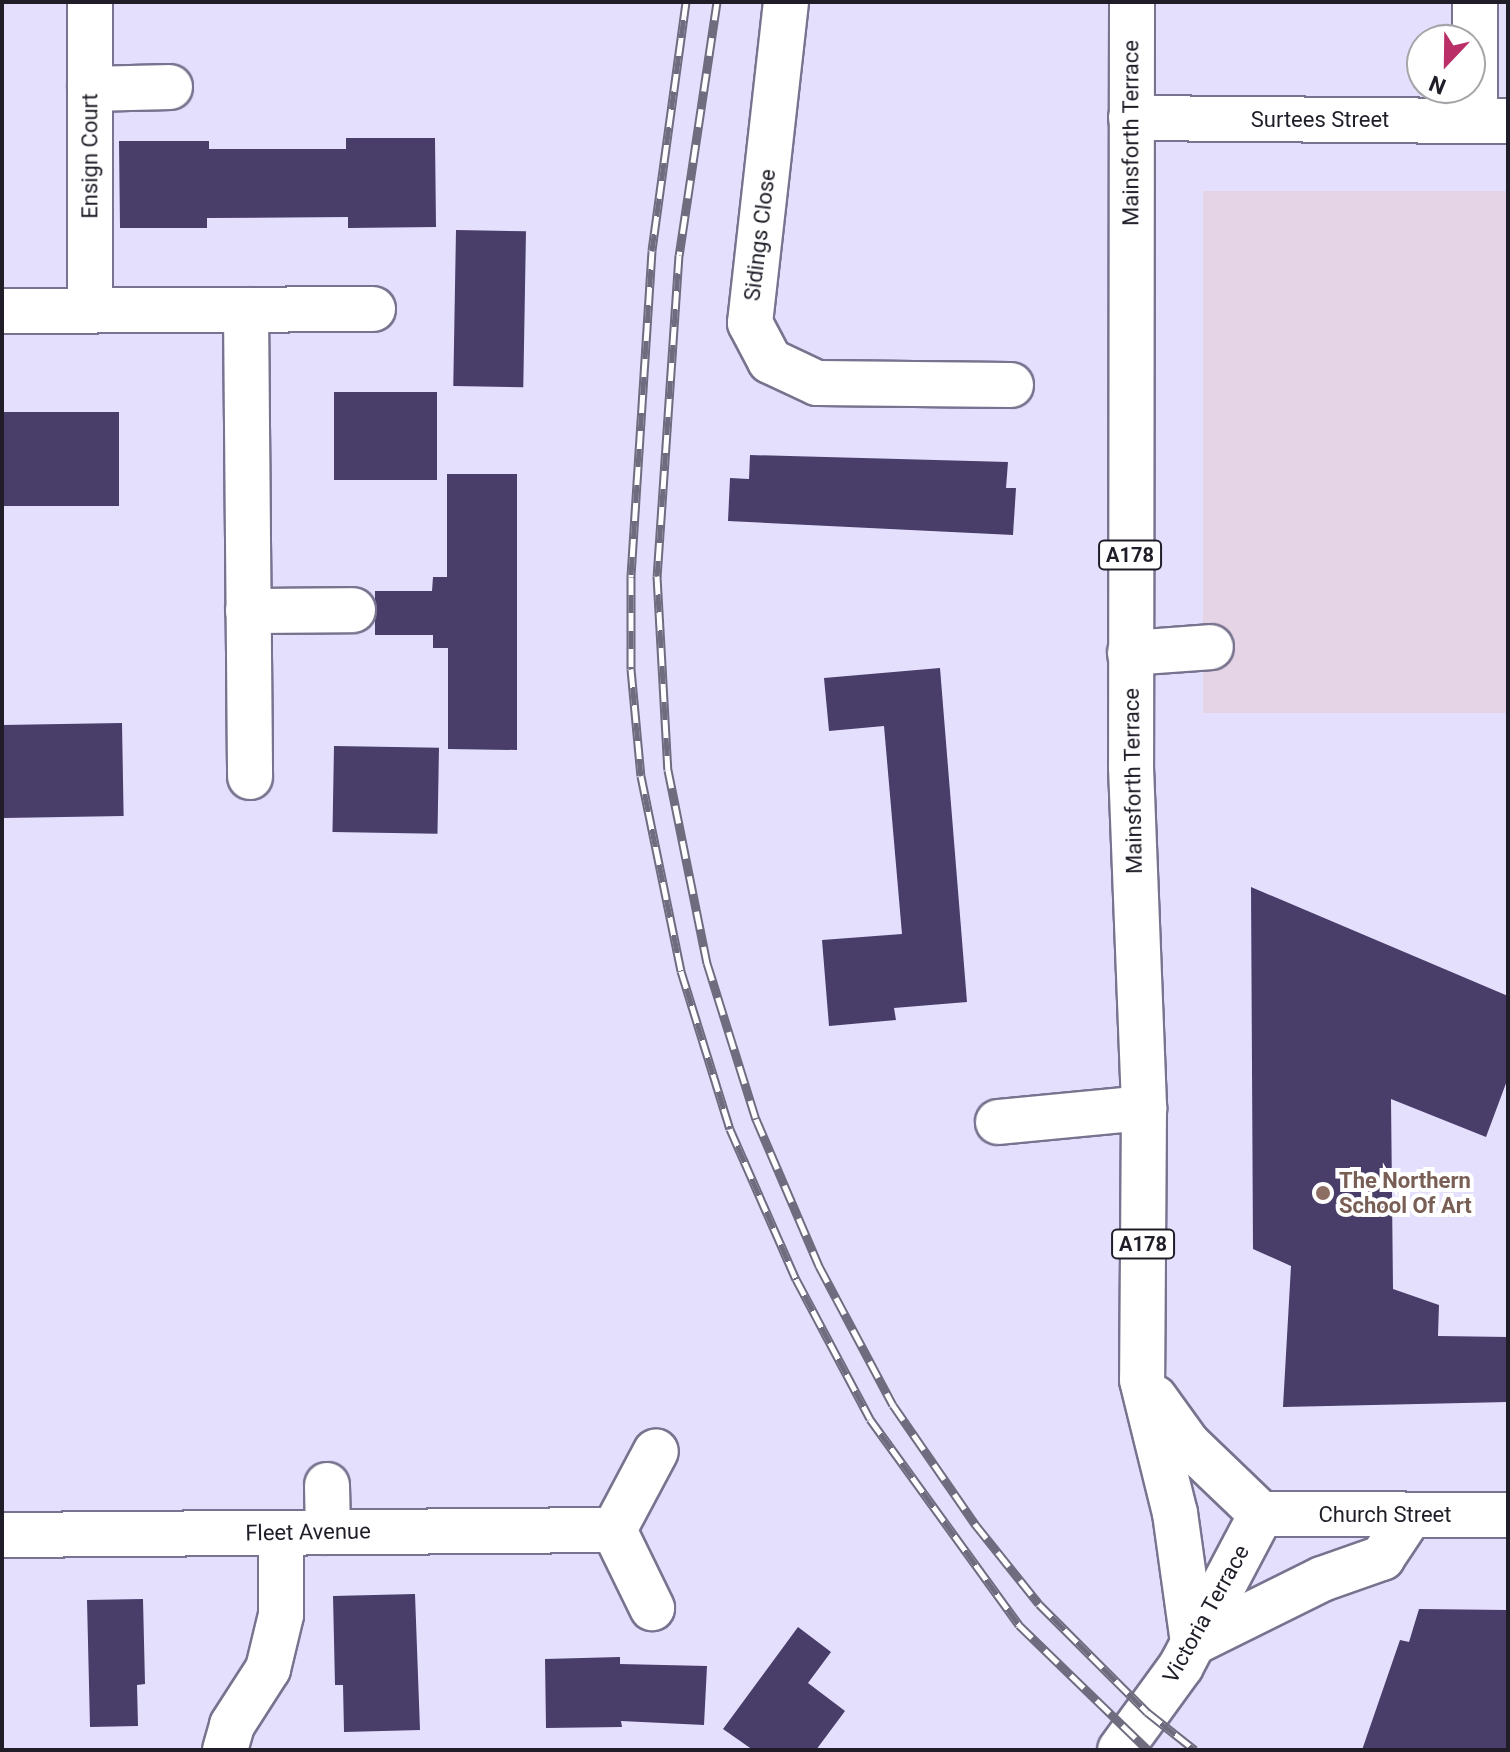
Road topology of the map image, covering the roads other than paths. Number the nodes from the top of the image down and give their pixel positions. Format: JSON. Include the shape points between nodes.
{"nodes":[{"id":1,"x":90,"y":2,"type":"edge"},
{"id":2,"x":786,"y":2,"type":"edge"},
{"id":3,"x":1132,"y":2,"type":"edge"},
{"id":4,"x":1475,"y":2,"type":"edge"},
{"id":5,"x":170,"y":87,"type":"dead end"},
{"id":6,"x":90,"y":89,"type":"junction"},
{"id":7,"x":1131,"y":118,"type":"junction"},
{"id":8,"x":1492,"y":121,"type":"edge"},
{"id":9,"x":373,"y":309,"type":"dead end"},
{"id":10,"x":246,"y":310,"type":"junction"},
{"id":11,"x":2,"y":311,"type":"edge"},
{"id":12,"x":90,"y":311,"type":"junction"},
{"id":13,"x":1011,"y":385,"type":"dead end"},
{"id":14,"x":353,"y":610,"type":"dead end"},
{"id":15,"x":248,"y":611,"type":"junction"},
{"id":16,"x":1211,"y":647,"type":"dead end"},
{"id":17,"x":1130,"y":653,"type":"junction"},
{"id":18,"x":250,"y":777,"type":"dead end"},
{"id":19,"x":1144,"y":1108,"type":"junction"},
{"id":20,"x":998,"y":1122,"type":"dead end"},
{"id":21,"x":1142,"y":1380,"type":"junction"},
{"id":22,"x":656,"y":1451,"type":"dead end"},
{"id":23,"x":327,"y":1485,"type":"dead end"},
{"id":24,"x":1261,"y":1514,"type":"junction"},
{"id":25,"x":1508,"y":1515,"type":"edge"},
{"id":26,"x":1410,"y":1516,"type":"junction"},
{"id":27,"x":614,"y":1530,"type":"junction"},
{"id":28,"x":328,"y":1532,"type":"junction"},
{"id":29,"x":281,"y":1533,"type":"junction"},
{"id":30,"x":2,"y":1535,"type":"edge"},
{"id":31,"x":652,"y":1608,"type":"dead end"},
{"id":32,"x":1193,"y":1643,"type":"junction"},
{"id":33,"x":225,"y":1750,"type":"edge"},
{"id":34,"x":1120,"y":1750,"type":"edge"}],
"edges":[{"from":1,"to":6,"type":"street","name":"Ensign Court"},
{"from":2,"to":13,"type":"street","name":"Sidings Close","via":[[750,323],[770,361],[817,383]]},
{"from":3,"to":7,"type":"street","name":"Mainsforth Terrace","number":"A178"},
{"from":4,"to":8,"type":"street"},
{"from":5,"to":6,"type":"street"},
{"from":6,"to":12,"type":"street","name":"Ensign Court"},
{"from":7,"to":8,"type":"street","name":"Surtees Street"},
{"from":7,"to":17,"type":"street","name":"Mainsforth Terrace","number":"A178"},
{"from":9,"to":10,"type":"street"},
{"from":10,"to":12,"type":"street"},
{"from":10,"to":15,"type":"street"},
{"from":11,"to":12,"type":"street"},
{"from":14,"to":15,"type":"street"},
{"from":15,"to":18,"type":"street"},
{"from":16,"to":17,"type":"street"},
{"from":17,"to":19,"type":"street","name":"Mainsforth Terrace","number":"A178"},
{"from":19,"to":20,"type":"street"},
{"from":19,"to":21,"type":"street","name":"Mainsforth Terrace","number":"A178"},
{"from":21,"to":24,"type":"street","via":[[1188,1444]]},
{"from":21,"to":32,"type":"street","name":"Mainsforth Terrace","via":[[1175,1513]]},
{"from":22,"to":27,"type":"street"},
{"from":23,"to":28,"type":"street"},
{"from":24,"to":26,"type":"street","name":"Church Street"},
{"from":24,"to":32,"type":"street","name":"Victoria Terrace"},
{"from":25,"to":26,"type":"street","name":"Church Street"},
{"from":26,"to":32,"type":"street","via":[[1382,1558],[1322,1579]]},
{"from":27,"to":28,"type":"street","name":"Fleet Avenue"},
{"from":27,"to":31,"type":"street"},
{"from":28,"to":29,"type":"street","name":"Fleet Avenue"},
{"from":29,"to":30,"type":"street","name":"Fleet Avenue"},
{"from":29,"to":33,"type":"street","via":[[281,1615],[268,1669],[232,1725]]},
{"from":32,"to":34,"type":"street","name":"Victoria Terrace"}]}
